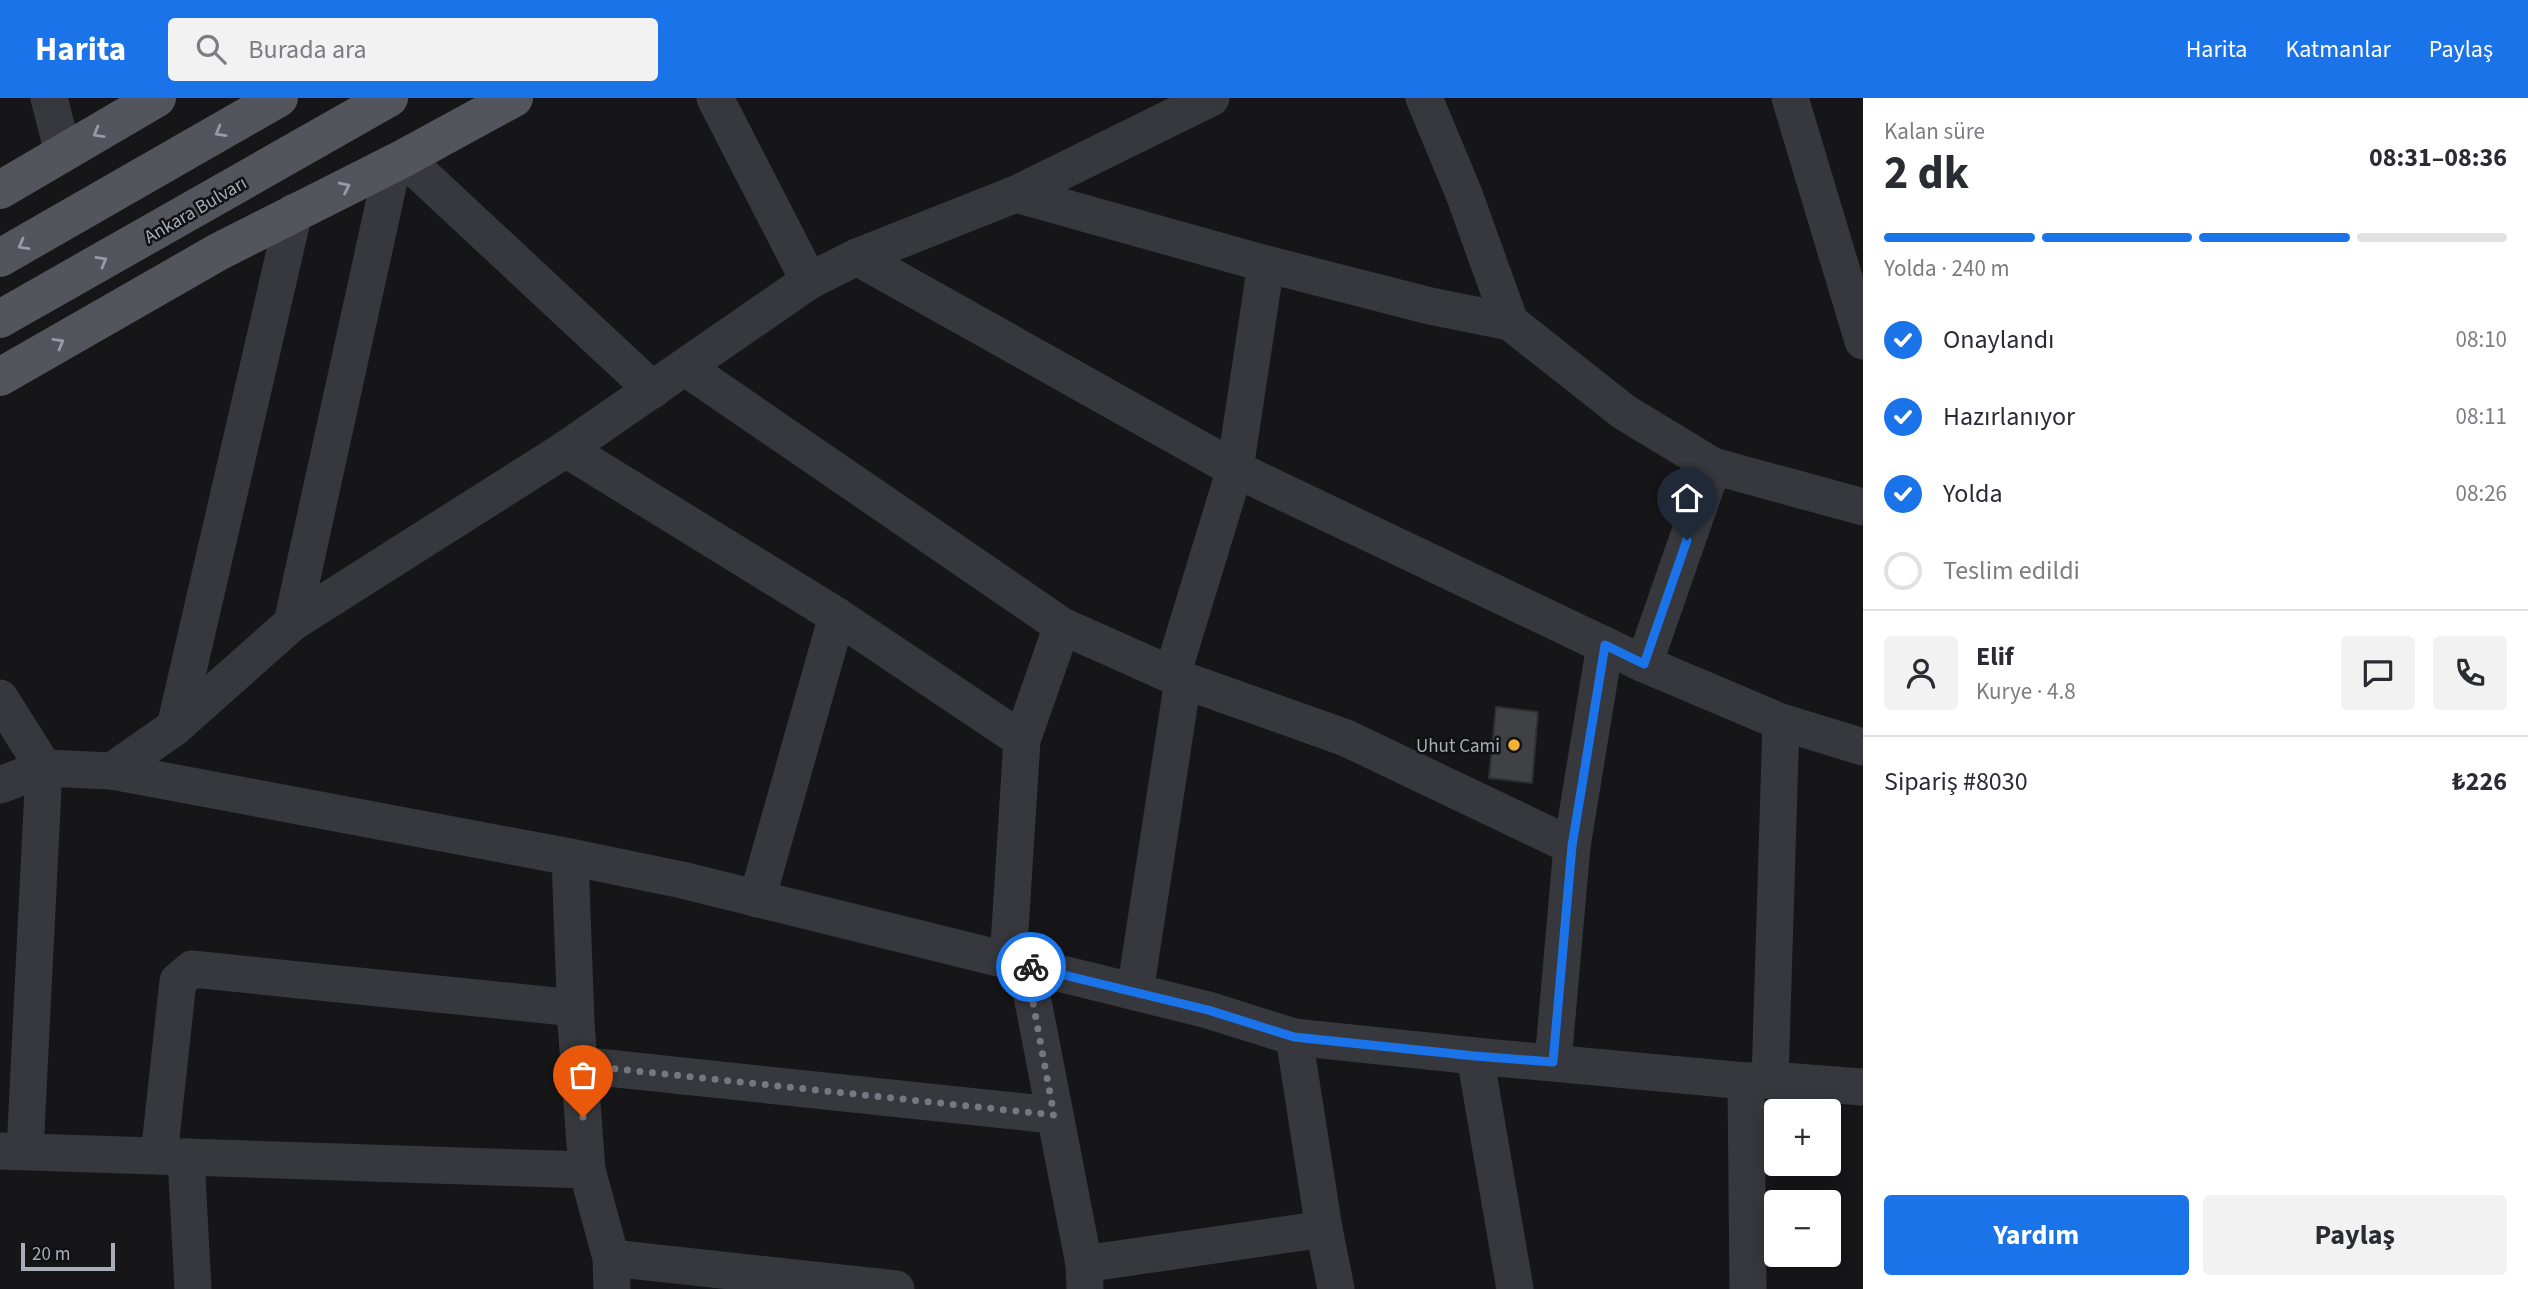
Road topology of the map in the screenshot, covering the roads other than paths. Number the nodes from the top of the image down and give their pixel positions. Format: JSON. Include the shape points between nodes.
{"nodes":[{"id":1,"x":49,"y":98,"type":"edge"},
{"id":2,"x":157,"y":98,"type":"edge"},
{"id":3,"x":279,"y":98,"type":"edge"},
{"id":4,"x":389,"y":98,"type":"edge"},
{"id":5,"x":514,"y":98,"type":"edge"},
{"id":6,"x":715,"y":98,"type":"edge"},
{"id":7,"x":1211,"y":98,"type":"edge"},
{"id":8,"x":1424,"y":98,"type":"edge"},
{"id":9,"x":1790,"y":98,"type":"edge"},
{"id":10,"x":62,"y":153,"type":"junction"},
{"id":11,"x":398,"y":161,"type":"junction"},
{"id":12,"x":0,"y":190,"type":"edge"},
{"id":13,"x":1016,"y":194,"type":"junction"},
{"id":14,"x":294,"y":212,"type":"junction"},
{"id":15,"x":857,"y":257,"type":"junction"},
{"id":16,"x":0,"y":258,"type":"edge"},
{"id":17,"x":1266,"y":264,"type":"junction"},
{"id":18,"x":809,"y":281,"type":"junction"},
{"id":19,"x":0,"y":319,"type":"edge"},
{"id":20,"x":1510,"y":323,"type":"junction"},
{"id":21,"x":1863,"y":341,"type":"edge"},
{"id":22,"x":686,"y":368,"type":"junction"},
{"id":23,"x":0,"y":377,"type":"edge"},
{"id":24,"x":653,"y":390,"type":"junction"},
{"id":25,"x":566,"y":449,"type":"junction"},
{"id":26,"x":1713,"y":466,"type":"junction"},
{"id":27,"x":1235,"y":469,"type":"junction"},
{"id":28,"x":1863,"y":507,"type":"edge"},
{"id":29,"x":837,"y":616,"type":"junction"},
{"id":30,"x":292,"y":623,"type":"junction"},
{"id":31,"x":1062,"y":626,"type":"junction"},
{"id":32,"x":1605,"y":645,"type":"junction"},
{"id":33,"x":1644,"y":664,"type":"junction"},
{"id":34,"x":1178,"y":677,"type":"junction"},
{"id":35,"x":0,"y":698,"type":"edge"},
{"id":36,"x":1781,"y":722,"type":"junction"},
{"id":37,"x":175,"y":727,"type":"junction"},
{"id":38,"x":1022,"y":740,"type":"junction"},
{"id":39,"x":1863,"y":747,"type":"edge"},
{"id":40,"x":44,"y":768,"type":"junction"},
{"id":41,"x":112,"y":771,"type":"junction"},
{"id":42,"x":0,"y":785,"type":"edge"},
{"id":43,"x":1572,"y":846,"type":"junction"},
{"id":44,"x":570,"y":857,"type":"junction"},
{"id":45,"x":757,"y":899,"type":"junction"},
{"id":46,"x":1017,"y":963,"type":"junction"},
{"id":47,"x":1135,"y":992,"type":"junction"},
{"id":48,"x":575,"y":1008,"type":"junction"},
{"id":49,"x":1294,"y":1037,"type":"junction"},
{"id":50,"x":1475,"y":1056,"type":"junction"},
{"id":51,"x":1553,"y":1062,"type":"junction"},
{"id":52,"x":579,"y":1065,"type":"junction"},
{"id":53,"x":1758,"y":1080,"type":"junction"},
{"id":54,"x":1863,"y":1087,"type":"edge"},
{"id":55,"x":1054,"y":1115,"type":"junction"},
{"id":56,"x":12,"y":1151,"type":"edge"},
{"id":57,"x":173,"y":1156,"type":"junction"},
{"id":58,"x":587,"y":1170,"type":"junction"},
{"id":59,"x":1324,"y":1229,"type":"junction"},
{"id":60,"x":612,"y":1274,"type":"edge"},
{"id":61,"x":1085,"y":1277,"type":"edge"},
{"id":62,"x":1504,"y":1287,"type":"edge"},
{"id":63,"x":193,"y":1289,"type":"edge"},
{"id":64,"x":896,"y":1289,"type":"edge"},
{"id":65,"x":1336,"y":1289,"type":"edge"},
{"id":66,"x":1748,"y":1289,"type":"edge"}],
"edges":[{"from":1,"to":10,"type":"street"},
{"from":2,"to":10,"type":"main road","one_way":true},
{"from":3,"to":16,"type":"main road","one_way":true},
{"from":19,"to":4,"type":"main road","name":"Ankara Bulvarı","one_way":true},
{"from":5,"to":11,"type":"main road"},
{"from":6,"to":18,"type":"street"},
{"from":7,"to":13,"type":"street"},
{"from":8,"to":20,"type":"street"},
{"from":9,"to":21,"type":"street"},
{"from":10,"to":12,"type":"main road"},
{"from":14,"to":11,"type":"main road","one_way":true},
{"from":11,"to":24,"type":"street"},
{"from":11,"to":30,"type":"street"},
{"from":13,"to":15,"type":"street"},
{"from":13,"to":17,"type":"street"},
{"from":23,"to":14,"type":"main road","one_way":true},
{"from":14,"to":37,"type":"street"},
{"from":15,"to":18,"type":"street"},
{"from":15,"to":27,"type":"street"},
{"from":17,"to":20,"type":"street"},
{"from":17,"to":27,"type":"street"},
{"from":18,"to":22,"type":"street"},
{"from":20,"to":26,"type":"street","via":[[1624,412]]},
{"from":22,"to":24,"type":"street"},
{"from":22,"to":31,"type":"street"},
{"from":24,"to":25,"type":"street"},
{"from":25,"to":29,"type":"street"},
{"from":25,"to":30,"type":"street"},
{"from":26,"to":28,"type":"street"},
{"from":26,"to":33,"type":"street"},
{"from":27,"to":32,"type":"street"},
{"from":27,"to":34,"type":"street"},
{"from":29,"to":38,"type":"street"},
{"from":29,"to":45,"type":"street"},
{"from":30,"to":37,"type":"street"},
{"from":31,"to":34,"type":"street"},
{"from":31,"to":38,"type":"street"},
{"from":32,"to":33,"type":"street"},
{"from":32,"to":43,"type":"street"},
{"from":33,"to":36,"type":"street"},
{"from":34,"to":43,"type":"street","via":[[1346,738]]},
{"from":34,"to":47,"type":"street"},
{"from":35,"to":40,"type":"street"},
{"from":36,"to":39,"type":"street"},
{"from":36,"to":53,"type":"street"},
{"from":37,"to":41,"type":"street"},
{"from":38,"to":46,"type":"street"},
{"from":40,"to":41,"type":"street"},
{"from":40,"to":42,"type":"street"},
{"from":40,"to":56,"type":"street"},
{"from":41,"to":44,"type":"street"},
{"from":43,"to":51,"type":"street"},
{"from":44,"to":45,"type":"street"},
{"from":44,"to":48,"type":"street"},
{"from":45,"to":46,"type":"street"},
{"from":46,"to":47,"type":"street"},
{"from":46,"to":55,"type":"street"},
{"from":47,"to":49,"type":"street"},
{"from":48,"to":52,"type":"street"},
{"from":48,"to":57,"type":"street","via":[[192,969],[177,981]]},
{"from":49,"to":50,"type":"street"},
{"from":49,"to":59,"type":"street"},
{"from":50,"to":51,"type":"street"},
{"from":50,"to":62,"type":"street"},
{"from":51,"to":53,"type":"street"},
{"from":52,"to":55,"type":"street"},
{"from":52,"to":58,"type":"street"},
{"from":53,"to":54,"type":"street"},
{"from":53,"to":66,"type":"street"},
{"from":55,"to":61,"type":"street"},
{"from":56,"to":57,"type":"street"},
{"from":57,"to":58,"type":"street"},
{"from":57,"to":63,"type":"street"},
{"from":58,"to":60,"type":"street"},
{"from":59,"to":61,"type":"street"},
{"from":59,"to":65,"type":"street"},
{"from":60,"to":64,"type":"street"}]}
